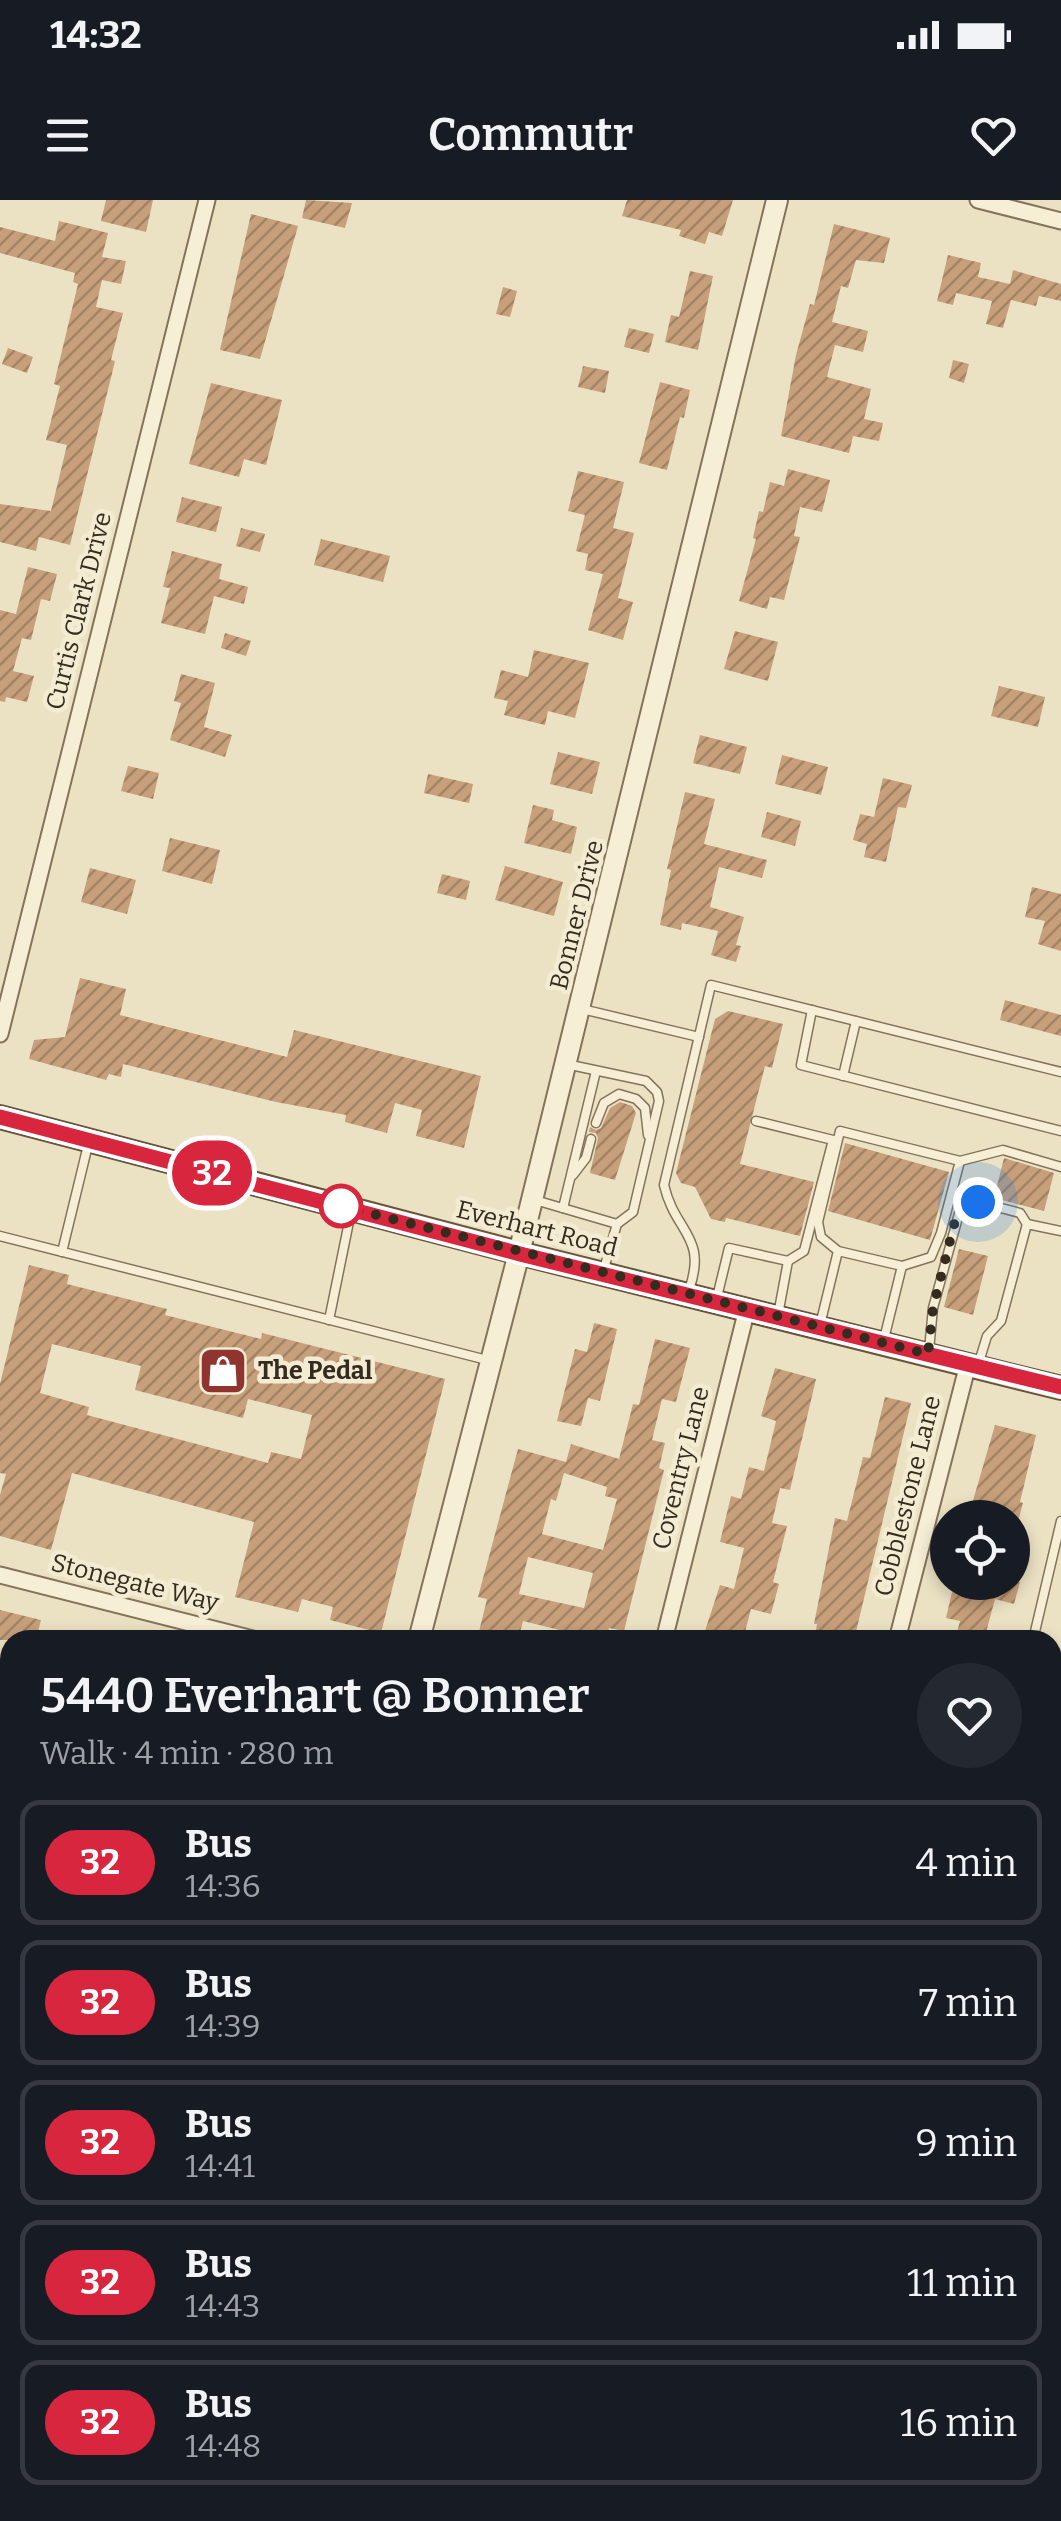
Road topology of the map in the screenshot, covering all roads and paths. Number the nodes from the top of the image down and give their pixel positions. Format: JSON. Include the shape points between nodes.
{"nodes":[{"id":1,"x":207,"y":200,"type":"edge"},
{"id":2,"x":777,"y":200,"type":"edge"},
{"id":3,"x":978,"y":200,"type":"edge"},
{"id":4,"x":1061,"y":221,"type":"edge"},
{"id":5,"x":580,"y":1009,"type":"junction"},
{"id":6,"x":812,"y":1010,"type":"junction"},
{"id":7,"x":856,"y":1021,"type":"junction"},
{"id":8,"x":0,"y":1034,"type":"edge"},
{"id":9,"x":699,"y":1037,"type":"junction"},
{"id":10,"x":566,"y":1064,"type":"junction"},
{"id":11,"x":596,"y":1071,"type":"junction"},
{"id":12,"x":1061,"y":1072,"type":"edge"},
{"id":13,"x":843,"y":1076,"type":"junction"},
{"id":14,"x":0,"y":1117,"type":"edge"},
{"id":15,"x":756,"y":1121,"type":"dead end"},
{"id":16,"x":596,"y":1123,"type":"dead end"},
{"id":17,"x":1061,"y":1131,"type":"edge"},
{"id":18,"x":591,"y":1139,"type":"dead end"},
{"id":19,"x":89,"y":1140,"type":"junction"},
{"id":20,"x":648,"y":1145,"type":"junction"},
{"id":21,"x":960,"y":1161,"type":"junction"},
{"id":22,"x":1061,"y":1166,"type":"edge"},
{"id":23,"x":569,"y":1180,"type":"junction"},
{"id":24,"x":533,"y":1199,"type":"junction"},
{"id":25,"x":562,"y":1208,"type":"junction"},
{"id":26,"x":352,"y":1209,"type":"junction"},
{"id":27,"x":617,"y":1224,"type":"junction"},
{"id":28,"x":1028,"y":1224,"type":"junction"},
{"id":29,"x":1061,"y":1232,"type":"edge"},
{"id":30,"x":0,"y":1236,"type":"edge"},
{"id":31,"x":838,"y":1251,"type":"junction"},
{"id":32,"x":62,"y":1252,"type":"junction"},
{"id":33,"x":520,"y":1254,"type":"junction"},
{"id":34,"x":788,"y":1261,"type":"junction"},
{"id":35,"x":902,"y":1266,"type":"junction"},
{"id":36,"x":603,"y":1274,"type":"junction"},
{"id":37,"x":688,"y":1295,"type":"junction"},
{"id":38,"x":716,"y":1302,"type":"junction"},
{"id":39,"x":747,"y":1309,"type":"junction"},
{"id":40,"x":778,"y":1317,"type":"junction"},
{"id":41,"x":328,"y":1320,"type":"junction"},
{"id":42,"x":819,"y":1327,"type":"junction"},
{"id":43,"x":883,"y":1343,"type":"junction"},
{"id":44,"x":928,"y":1354,"type":"junction"},
{"id":45,"x":492,"y":1362,"type":"junction"},
{"id":46,"x":973,"y":1366,"type":"junction"},
{"id":47,"x":1061,"y":1388,"type":"edge"},
{"id":48,"x":1061,"y":1521,"type":"edge"},
{"id":49,"x":0,"y":1575,"type":"edge"},
{"id":50,"x":183,"y":1621,"type":"junction"},
{"id":51,"x":181,"y":1630,"type":"edge"},
{"id":52,"x":218,"y":1630,"type":"edge"},
{"id":53,"x":422,"y":1630,"type":"edge"},
{"id":54,"x":667,"y":1630,"type":"edge"},
{"id":55,"x":900,"y":1630,"type":"edge"},
{"id":56,"x":1034,"y":1630,"type":"edge"}],
"edges":[{"from":1,"to":8,"type":"street","name":"Curtis Clark Drive"},
{"from":2,"to":5,"type":"street","name":"Bonner Drive"},
{"from":3,"to":4,"type":"street"},
{"from":5,"to":9,"type":"lane"},
{"from":5,"to":10,"type":"street","name":"Bonner Drive"},
{"from":6,"to":7,"type":"lane"},
{"from":6,"to":9,"type":"lane","via":[[712,985]]},
{"from":6,"to":13,"type":"lane","via":[[801,1064]]},
{"from":7,"to":12,"type":"lane"},
{"from":7,"to":13,"type":"lane"},
{"from":9,"to":37,"type":"lane","via":[[664,1185],[697,1254]]},
{"from":10,"to":11,"type":"lane"},
{"from":10,"to":24,"type":"street","name":"Bonner Drive"},
{"from":11,"to":20,"type":"lane","via":[[646,1082],[657,1092]]},
{"from":11,"to":23,"type":"lane"},
{"from":13,"to":17,"type":"lane"},
{"from":14,"to":19,"type":"main road","name":"Everhart Road"},
{"from":15,"to":34,"type":"lane","via":[[833,1140],[804,1251]]},
{"from":16,"to":20,"type":"lane","via":[[609,1098],[636,1099],[645,1108]]},
{"from":18,"to":23,"type":"lane"},
{"from":19,"to":26,"type":"main road","name":"Everhart Road"},
{"from":19,"to":32,"type":"lane"},
{"from":20,"to":27,"type":"lane","via":[[633,1212]]},
{"from":21,"to":22,"type":"lane","via":[[1003,1150]]},
{"from":21,"to":31,"type":"lane","via":[[840,1130],[818,1222],[821,1237]]},
{"from":21,"to":35,"type":"lane","via":[[931,1257]]},
{"from":23,"to":25,"type":"lane"},
{"from":24,"to":25,"type":"lane"},
{"from":24,"to":33,"type":"street","name":"Bonner Drive"},
{"from":25,"to":27,"type":"lane"},
{"from":26,"to":33,"type":"main road","name":"Everhart Road"},
{"from":26,"to":41,"type":"lane"},
{"from":27,"to":36,"type":"lane"},
{"from":28,"to":29,"type":"lane"},
{"from":28,"to":44,"type":"lane","via":[[1020,1213],[978,1202],[960,1210],[933,1308]]},
{"from":28,"to":46,"type":"lane","via":[[1001,1320]]},
{"from":30,"to":32,"type":"lane"},
{"from":31,"to":35,"type":"lane"},
{"from":31,"to":42,"type":"lane"},
{"from":32,"to":41,"type":"lane"},
{"from":33,"to":36,"type":"main road","name":"Everhart Road"},
{"from":33,"to":45,"type":"street","name":"Bonner Drive"},
{"from":34,"to":38,"type":"lane","via":[[729,1248]]},
{"from":34,"to":40,"type":"lane"},
{"from":35,"to":43,"type":"lane"},
{"from":36,"to":37,"type":"main road","name":"Everhart Road"},
{"from":37,"to":38,"type":"main road","name":"Everhart Road"},
{"from":38,"to":39,"type":"main road","name":"Everhart Road"},
{"from":39,"to":40,"type":"main road","name":"Everhart Road"},
{"from":39,"to":54,"type":"street","name":"Coventry Lane"},
{"from":40,"to":42,"type":"main road","name":"Everhart Road"},
{"from":41,"to":45,"type":"lane"},
{"from":42,"to":43,"type":"main road","name":"Everhart Road"},
{"from":43,"to":44,"type":"main road","name":"Everhart Road"},
{"from":44,"to":46,"type":"main road","name":"Everhart Road"},
{"from":45,"to":53,"type":"street","name":"Bonner Drive"},
{"from":46,"to":47,"type":"main road","name":"Everhart Road"},
{"from":46,"to":55,"type":"street","name":"Cobblestone Lane"},
{"from":48,"to":56,"type":"lane"},
{"from":49,"to":50,"type":"street","name":"Stonegate Way"},
{"from":50,"to":51,"type":"street"},
{"from":50,"to":52,"type":"street","name":"Stonegate Way"}]}
